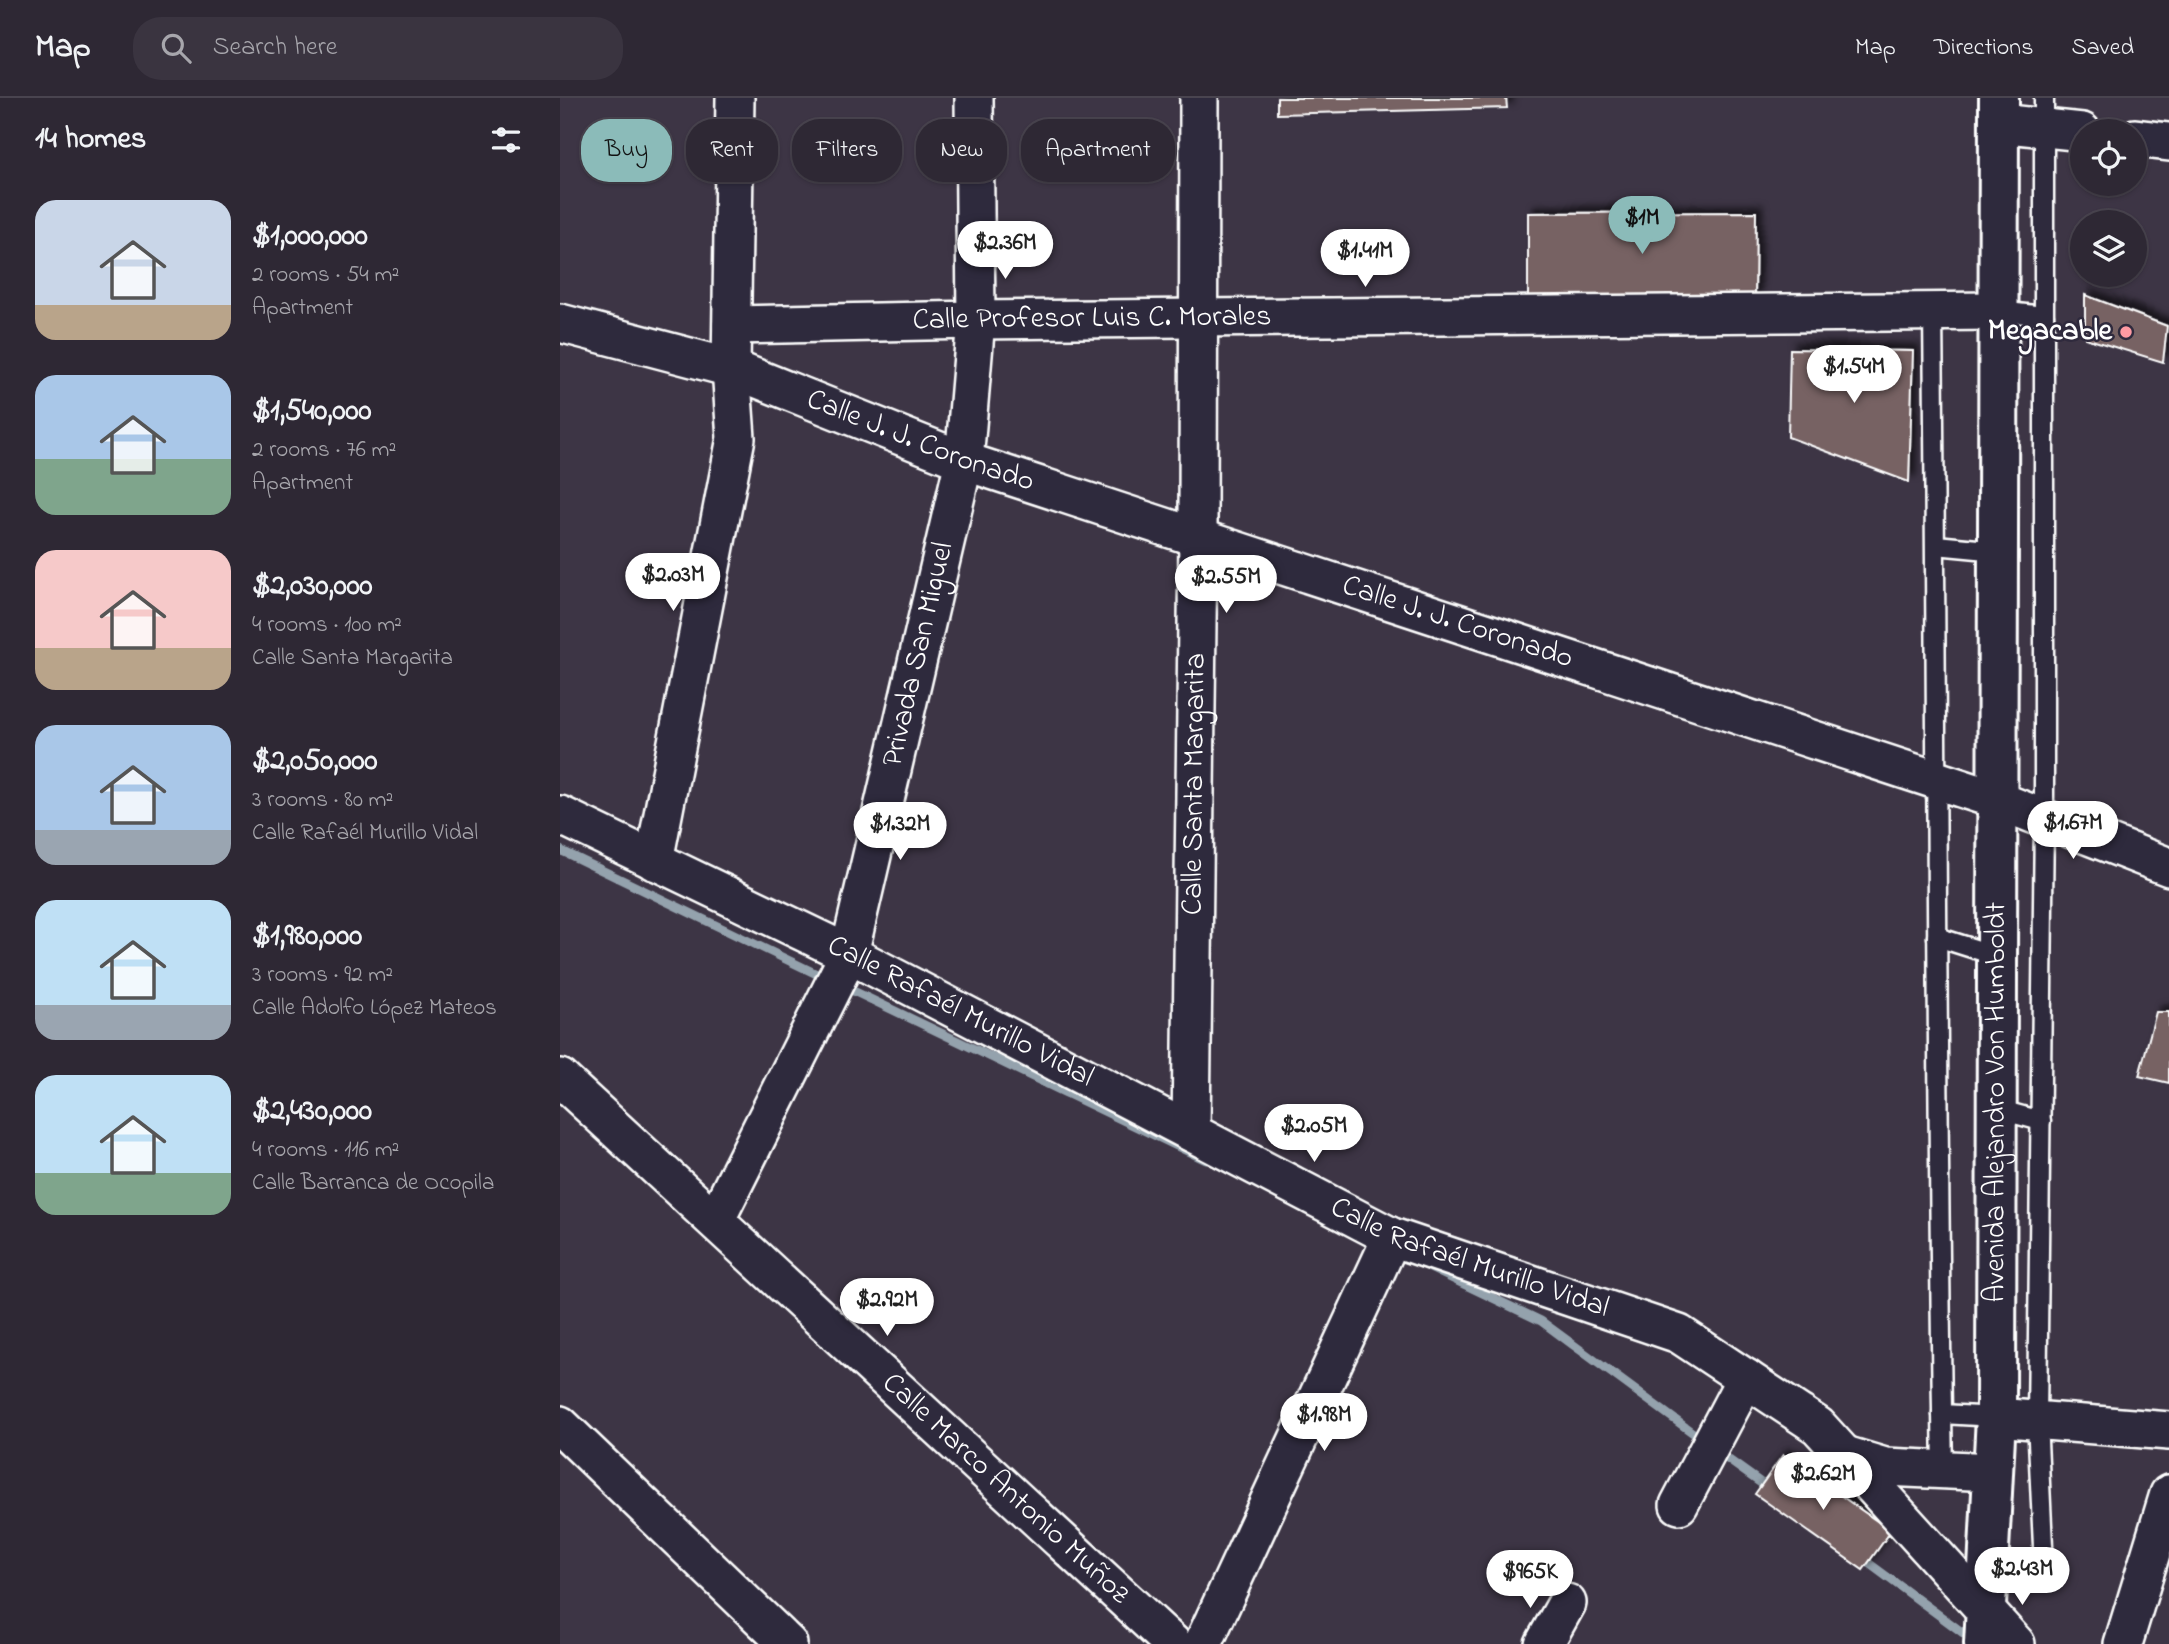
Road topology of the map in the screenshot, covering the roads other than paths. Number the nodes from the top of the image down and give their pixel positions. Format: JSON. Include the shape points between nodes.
{"nodes":[{"id":1,"x":736,"y":98,"type":"edge"},
{"id":2,"x":974,"y":98,"type":"edge"},
{"id":3,"x":1199,"y":98,"type":"edge"},
{"id":4,"x":1999,"y":110,"type":"edge"},
{"id":5,"x":2044,"y":113,"type":"edge"},
{"id":6,"x":2070,"y":126,"type":"edge"},
{"id":7,"x":2147,"y":139,"type":"edge"},
{"id":8,"x":2169,"y":142,"type":"edge"},
{"id":9,"x":1933,"y":311,"type":"junction"},
{"id":10,"x":1998,"y":311,"type":"junction"},
{"id":11,"x":2044,"y":316,"type":"junction"},
{"id":12,"x":1199,"y":319,"type":"junction"},
{"id":13,"x":976,"y":320,"type":"junction"},
{"id":14,"x":560,"y":323,"type":"edge"},
{"id":15,"x":732,"y":325,"type":"junction"},
{"id":16,"x":731,"y":368,"type":"junction"},
{"id":17,"x":964,"y":461,"type":"junction"},
{"id":18,"x":1198,"y":538,"type":"junction"},
{"id":19,"x":1936,"y":545,"type":"junction"},
{"id":20,"x":1998,"y":551,"type":"junction"},
{"id":21,"x":1938,"y":781,"type":"junction"},
{"id":22,"x":1997,"y":800,"type":"junction"},
{"id":23,"x":560,"y":815,"type":"edge"},
{"id":24,"x":2044,"y":818,"type":"junction"},
{"id":25,"x":654,"y":861,"type":"junction"},
{"id":26,"x":2169,"y":867,"type":"edge"},
{"id":27,"x":1937,"y":937,"type":"junction"},
{"id":28,"x":849,"y":954,"type":"junction"},
{"id":29,"x":1997,"y":957,"type":"junction"},
{"id":30,"x":560,"y":1078,"type":"edge"},
{"id":31,"x":1997,"y":1109,"type":"junction"},
{"id":32,"x":2041,"y":1121,"type":"junction"},
{"id":33,"x":1191,"y":1132,"type":"junction"},
{"id":34,"x":716,"y":1219,"type":"junction"},
{"id":35,"x":1392,"y":1237,"type":"junction"},
{"id":36,"x":1746,"y":1378,"type":"junction"},
{"id":37,"x":1941,"y":1414,"type":"junction"},
{"id":38,"x":1996,"y":1417,"type":"junction"},
{"id":39,"x":2037,"y":1420,"type":"junction"},
{"id":40,"x":560,"y":1424,"type":"edge"},
{"id":41,"x":2169,"y":1431,"type":"edge"},
{"id":42,"x":1845,"y":1455,"type":"junction"},
{"id":43,"x":1942,"y":1471,"type":"junction"},
{"id":44,"x":1993,"y":1472,"type":"junction"},
{"id":45,"x":2169,"y":1494,"type":"edge"},
{"id":46,"x":1679,"y":1505,"type":"dead end"},
{"id":47,"x":1987,"y":1558,"type":"junction"},
{"id":48,"x":1567,"y":1603,"type":"dead end"},
{"id":49,"x":1984,"y":1626,"type":"edge"},
{"id":50,"x":788,"y":1644,"type":"edge"},
{"id":51,"x":1173,"y":1644,"type":"edge"},
{"id":52,"x":1203,"y":1644,"type":"edge"},
{"id":53,"x":1544,"y":1644,"type":"edge"},
{"id":54,"x":2016,"y":1644,"type":"edge"},
{"id":55,"x":2123,"y":1644,"type":"edge"}],
"edges":[{"from":1,"to":15,"type":"street"},
{"from":2,"to":13,"type":"street","name":"Privada San Miguel"},
{"from":3,"to":12,"type":"street","name":"Calle Santa Margarita"},
{"from":4,"to":5,"type":"street"},
{"from":4,"to":10,"type":"main road","name":"Avenida Alejandro Von Humboldt"},
{"from":5,"to":6,"type":"street"},
{"from":5,"to":11,"type":"lane"},
{"from":7,"to":8,"type":"street"},
{"from":9,"to":10,"type":"street","name":"Calle Profesor Luis C. Morales"},
{"from":9,"to":12,"type":"street","name":"Calle Profesor Luis C. Morales"},
{"from":9,"to":19,"type":"lane"},
{"from":10,"to":11,"type":"lane"},
{"from":10,"to":20,"type":"main road","name":"Avenida Alejandro Von Humboldt"},
{"from":11,"to":24,"type":"lane"},
{"from":12,"to":13,"type":"street","name":"Calle Profesor Luis C. Morales"},
{"from":12,"to":18,"type":"street","name":"Calle Santa Margarita"},
{"from":13,"to":15,"type":"street","name":"Calle Profesor Luis C. Morales"},
{"from":13,"to":17,"type":"street","name":"Privada San Miguel"},
{"from":14,"to":16,"type":"street","name":"Calle J. J. Coronado"},
{"from":15,"to":16,"type":"street"},
{"from":16,"to":17,"type":"street","name":"Calle J. J. Coronado"},
{"from":16,"to":25,"type":"street","via":[[736,438]]},
{"from":17,"to":18,"type":"street","name":"Calle J. J. Coronado"},
{"from":17,"to":28,"type":"street","name":"Privada San Miguel"},
{"from":18,"to":21,"type":"street","name":"Calle J. J. Coronado"},
{"from":18,"to":33,"type":"street","name":"Calle Santa Margarita"},
{"from":19,"to":20,"type":"lane"},
{"from":19,"to":21,"type":"lane"},
{"from":20,"to":22,"type":"main road","name":"Avenida Alejandro Von Humboldt"},
{"from":21,"to":22,"type":"street","name":"Calle J. J. Coronado"},
{"from":21,"to":27,"type":"lane"},
{"from":22,"to":24,"type":"street","name":"Calle J. J. Coronado"},
{"from":22,"to":29,"type":"main road","name":"Avenida Alejandro Von Humboldt"},
{"from":23,"to":25,"type":"street","name":"Calle Rafaél Murillo Vidal"},
{"from":24,"to":26,"type":"street","name":"Calle J. J. Coronado"},
{"from":24,"to":32,"type":"lane"},
{"from":25,"to":28,"type":"street","name":"Calle Rafaél Murillo Vidal"},
{"from":27,"to":29,"type":"lane"},
{"from":27,"to":37,"type":"lane"},
{"from":28,"to":33,"type":"street","name":"Calle Rafaél Murillo Vidal"},
{"from":28,"to":34,"type":"street","name":"Privada San Miguel"},
{"from":29,"to":31,"type":"main road","name":"Avenida Alejandro Von Humboldt"},
{"from":30,"to":34,"type":"street","name":"Calle Marco Antonio Muñoz"},
{"from":31,"to":32,"type":"lane"},
{"from":31,"to":38,"type":"main road","name":"Avenida Alejandro Von Humboldt"},
{"from":32,"to":39,"type":"lane"},
{"from":33,"to":35,"type":"street","name":"Calle Rafaél Murillo Vidal"},
{"from":34,"to":51,"type":"street","name":"Calle Marco Antonio Muñoz"},
{"from":35,"to":36,"type":"street","name":"Calle Rafaél Murillo Vidal","via":[[1679,1334]]},
{"from":35,"to":52,"type":"street"},
{"from":36,"to":42,"type":"street","name":"Calle Rafaél Murillo Vidal","via":[[1818,1426]]},
{"from":36,"to":46,"type":"street"},
{"from":37,"to":38,"type":"lane"},
{"from":37,"to":43,"type":"lane"},
{"from":38,"to":39,"type":"street"},
{"from":38,"to":44,"type":"main road","name":"Avenida Alejandro Von Humboldt"},
{"from":39,"to":41,"type":"street"},
{"from":39,"to":47,"type":"lane","via":[[2044,1567]]},
{"from":40,"to":50,"type":"street"},
{"from":42,"to":43,"type":"street","via":[[1885,1467]]},
{"from":42,"to":49,"type":"street","name":"Calle Rafaél Murillo Vidal"},
{"from":43,"to":44,"type":"street"},
{"from":44,"to":47,"type":"main road","name":"Avenida Alejandro Von Humboldt"},
{"from":45,"to":55,"type":"street"},
{"from":47,"to":49,"type":"main road","name":"Avenida Alejandro Von Humboldt"},
{"from":48,"to":53,"type":"street"},
{"from":49,"to":54,"type":"street","name":"Calle Rafaél Murillo Vidal"}]}
